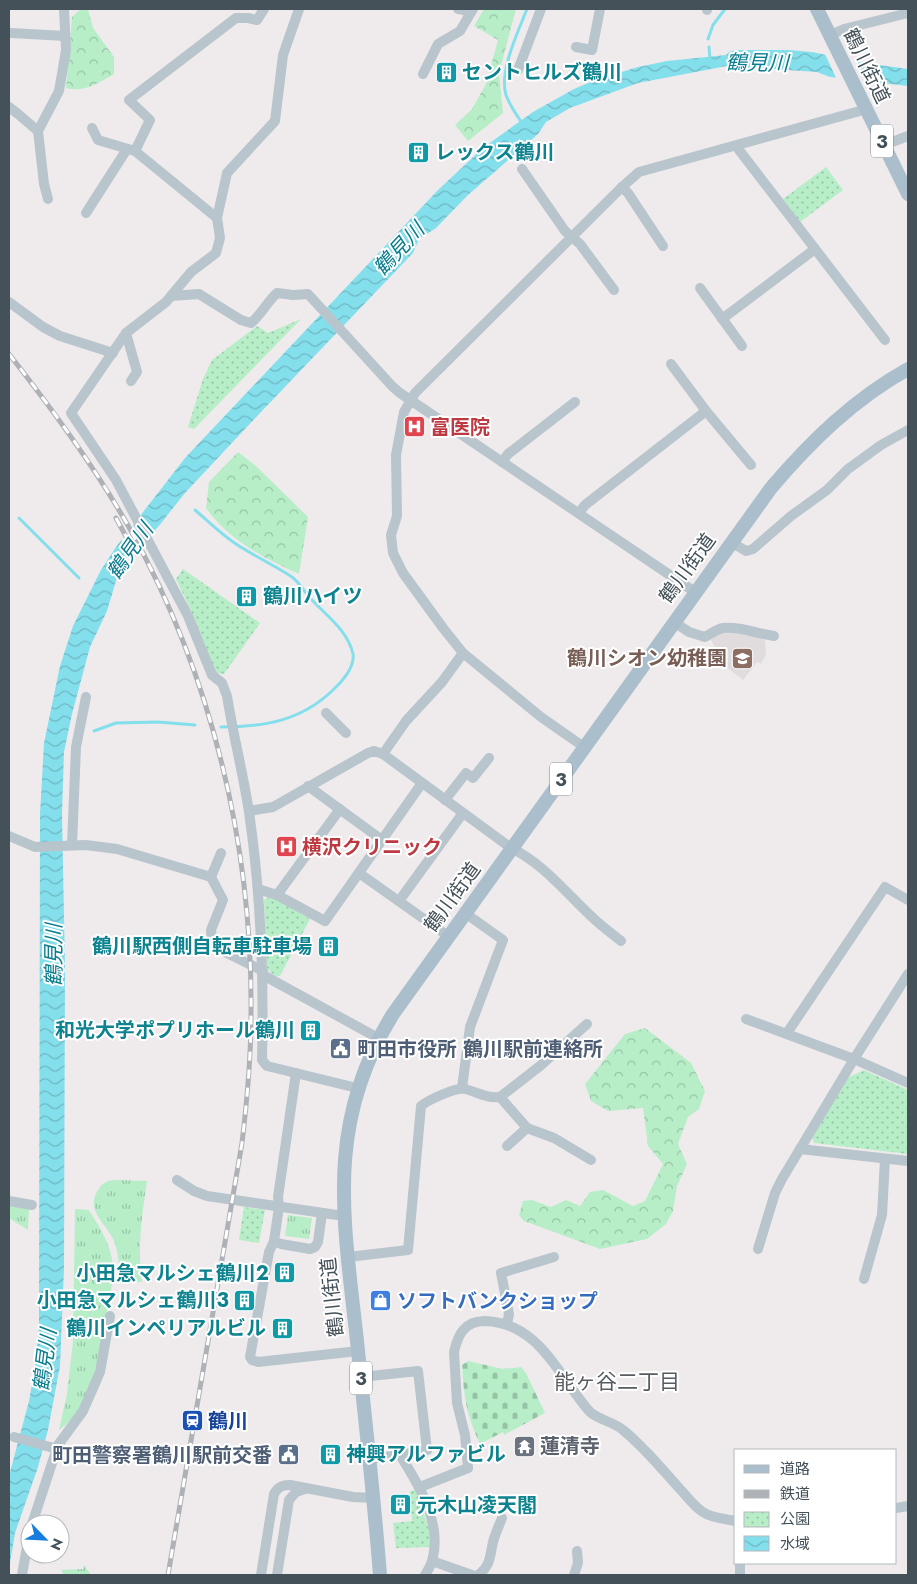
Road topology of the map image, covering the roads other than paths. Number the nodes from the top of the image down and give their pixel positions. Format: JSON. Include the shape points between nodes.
{"nodes":[{"id":1,"x":64,"y":9,"type":"edge"},
{"id":2,"x":264,"y":9,"type":"edge"},
{"id":3,"x":299,"y":9,"type":"edge"},
{"id":4,"x":458,"y":9,"type":"edge"},
{"id":5,"x":541,"y":9,"type":"edge"},
{"id":6,"x":600,"y":9,"type":"edge"},
{"id":7,"x":817,"y":9,"type":"edge"},
{"id":8,"x":472,"y":11,"type":"edge"},
{"id":9,"x":908,"y":13,"type":"edge"},
{"id":10,"x":11,"y":32,"type":"dead end"},
{"id":11,"x":830,"y":35,"type":"junction"},
{"id":12,"x":65,"y":36,"type":"junction"},
{"id":13,"x":576,"y":47,"type":"dead end"},
{"id":14,"x":518,"y":70,"type":"dead end"},
{"id":15,"x":423,"y":74,"type":"dead end"},
{"id":16,"x":9,"y":108,"type":"edge"},
{"id":17,"x":866,"y":109,"type":"junction"},
{"id":18,"x":92,"y":128,"type":"dead end"},
{"id":19,"x":38,"y":131,"type":"junction"},
{"id":20,"x":908,"y":136,"type":"edge"},
{"id":21,"x":884,"y":145,"type":"junction"},
{"id":22,"x":736,"y":146,"type":"junction"},
{"id":23,"x":131,"y":150,"type":"junction"},
{"id":24,"x":522,"y":169,"type":"dead end"},
{"id":25,"x":622,"y":187,"type":"junction"},
{"id":26,"x":908,"y":194,"type":"edge"},
{"id":27,"x":48,"y":199,"type":"dead end"},
{"id":28,"x":86,"y":213,"type":"dead end"},
{"id":29,"x":217,"y":218,"type":"junction"},
{"id":30,"x":572,"y":237,"type":"junction"},
{"id":31,"x":663,"y":246,"type":"dead end"},
{"id":32,"x":815,"y":249,"type":"junction"},
{"id":33,"x":700,"y":288,"type":"dead end"},
{"id":34,"x":614,"y":290,"type":"dead end"},
{"id":35,"x":171,"y":296,"type":"junction"},
{"id":36,"x":9,"y":302,"type":"edge"},
{"id":37,"x":722,"y":319,"type":"junction"},
{"id":38,"x":126,"y":332,"type":"junction"},
{"id":39,"x":885,"y":340,"type":"dead end"},
{"id":40,"x":742,"y":346,"type":"dead end"},
{"id":41,"x":113,"y":352,"type":"junction"},
{"id":42,"x":671,"y":364,"type":"dead end"},
{"id":43,"x":908,"y":368,"type":"edge"},
{"id":44,"x":131,"y":381,"type":"dead end"},
{"id":45,"x":410,"y":400,"type":"junction"},
{"id":46,"x":575,"y":402,"type":"dead end"},
{"id":47,"x":706,"y":411,"type":"junction"},
{"id":48,"x":908,"y":430,"type":"edge"},
{"id":49,"x":502,"y":462,"type":"junction"},
{"id":50,"x":751,"y":465,"type":"dead end"},
{"id":51,"x":579,"y":513,"type":"junction"},
{"id":52,"x":731,"y":542,"type":"junction"},
{"id":53,"x":695,"y":592,"type":"junction"},
{"id":54,"x":674,"y":622,"type":"junction"},
{"id":55,"x":774,"y":636,"type":"dead end"},
{"id":56,"x":463,"y":653,"type":"junction"},
{"id":57,"x":86,"y":697,"type":"dead end"},
{"id":58,"x":326,"y":713,"type":"dead end"},
{"id":59,"x":346,"y":734,"type":"dead end"},
{"id":60,"x":584,"y":747,"type":"junction"},
{"id":61,"x":383,"y":754,"type":"junction"},
{"id":62,"x":489,"y":758,"type":"dead end"},
{"id":63,"x":422,"y":783,"type":"junction"},
{"id":64,"x":308,"y":786,"type":"junction"},
{"id":65,"x":445,"y":800,"type":"junction"},
{"id":66,"x":340,"y":809,"type":"junction"},
{"id":67,"x":248,"y":811,"type":"junction"},
{"id":68,"x":463,"y":813,"type":"junction"},
{"id":69,"x":9,"y":836,"type":"edge"},
{"id":70,"x":382,"y":840,"type":"junction"},
{"id":71,"x":70,"y":845,"type":"junction"},
{"id":72,"x":511,"y":848,"type":"junction"},
{"id":73,"x":221,"y":853,"type":"dead end"},
{"id":74,"x":359,"y":873,"type":"junction"},
{"id":75,"x":211,"y":877,"type":"junction"},
{"id":76,"x":258,"y":889,"type":"junction"},
{"id":77,"x":277,"y":896,"type":"junction"},
{"id":78,"x":908,"y":900,"type":"edge"},
{"id":79,"x":399,"y":901,"type":"junction"},
{"id":80,"x":465,"y":913,"type":"junction"},
{"id":81,"x":448,"y":936,"type":"junction"},
{"id":82,"x":621,"y":941,"type":"dead end"},
{"id":83,"x":263,"y":973,"type":"junction"},
{"id":84,"x":908,"y":974,"type":"edge"},
{"id":85,"x":746,"y":1019,"type":"dead end"},
{"id":86,"x":587,"y":1024,"type":"dead end"},
{"id":87,"x":787,"y":1033,"type":"junction"},
{"id":88,"x":378,"y":1038,"type":"junction"},
{"id":89,"x":854,"y":1059,"type":"junction"},
{"id":90,"x":296,"y":1073,"type":"junction"},
{"id":91,"x":908,"y":1083,"type":"edge"},
{"id":92,"x":357,"y":1088,"type":"junction"},
{"id":93,"x":462,"y":1088,"type":"junction"},
{"id":94,"x":500,"y":1097,"type":"junction"},
{"id":95,"x":526,"y":1128,"type":"junction"},
{"id":96,"x":507,"y":1146,"type":"dead end"},
{"id":97,"x":800,"y":1149,"type":"junction"},
{"id":98,"x":885,"y":1159,"type":"junction"},
{"id":99,"x":591,"y":1160,"type":"dead end"},
{"id":100,"x":908,"y":1161,"type":"edge"},
{"id":101,"x":177,"y":1180,"type":"dead end"},
{"id":102,"x":9,"y":1201,"type":"edge"},
{"id":103,"x":32,"y":1205,"type":"dead end"},
{"id":104,"x":278,"y":1207,"type":"junction"},
{"id":105,"x":322,"y":1213,"type":"junction"},
{"id":106,"x":344,"y":1216,"type":"junction"},
{"id":107,"x":274,"y":1241,"type":"junction"},
{"id":108,"x":758,"y":1250,"type":"dead end"},
{"id":109,"x":348,"y":1257,"type":"junction"},
{"id":110,"x":554,"y":1257,"type":"dead end"},
{"id":111,"x":864,"y":1279,"type":"dead end"},
{"id":112,"x":110,"y":1316,"type":"dead end"},
{"id":113,"x":507,"y":1324,"type":"junction"},
{"id":114,"x":358,"y":1351,"type":"junction"},
{"id":115,"x":360,"y":1377,"type":"junction"},
{"id":116,"x":15,"y":1437,"type":"dead end"},
{"id":117,"x":53,"y":1448,"type":"junction"},
{"id":118,"x":400,"y":1455,"type":"junction"},
{"id":119,"x":369,"y":1459,"type":"junction"},
{"id":120,"x":420,"y":1487,"type":"junction"},
{"id":121,"x":309,"y":1489,"type":"junction"},
{"id":122,"x":373,"y":1498,"type":"junction"},
{"id":123,"x":35,"y":1514,"type":"edge"},
{"id":124,"x":502,"y":1518,"type":"dead end"},
{"id":125,"x":734,"y":1521,"type":"edge"},
{"id":126,"x":577,"y":1551,"type":"dead end"},
{"id":127,"x":432,"y":1561,"type":"junction"},
{"id":128,"x":261,"y":1575,"type":"edge"},
{"id":129,"x":277,"y":1575,"type":"edge"},
{"id":130,"x":380,"y":1575,"type":"edge"},
{"id":131,"x":425,"y":1575,"type":"edge"},
{"id":132,"x":472,"y":1575,"type":"edge"},
{"id":133,"x":478,"y":1575,"type":"edge"},
{"id":134,"x":574,"y":1575,"type":"edge"}],
"edges":[{"from":1,"to":12,"type":"street"},
{"from":2,"to":23,"type":"street","via":[[257,20],[236,18],[129,100],[150,120]]},
{"from":3,"to":29,"type":"street","via":[[283,55],[275,121],[226,173]]},
{"from":4,"to":8,"type":"street"},
{"from":5,"to":14,"type":"street"},
{"from":6,"to":13,"type":"street","via":[[592,50]]},
{"from":7,"to":11,"type":"main road","name":"鶴川街道","number":"3"},
{"from":8,"to":15,"type":"street","via":[[460,31],[438,44]]},
{"from":9,"to":11,"type":"street"},
{"from":10,"to":12,"type":"street"},
{"from":11,"to":17,"type":"main road","name":"鶴川街道","number":"3"},
{"from":12,"to":19,"type":"street","via":[[66,50],[59,91]]},
{"from":16,"to":19,"type":"street"},
{"from":17,"to":21,"type":"main road","name":"鶴川街道","number":"3"},
{"from":17,"to":22,"type":"street"},
{"from":18,"to":23,"type":"street","via":[[98,140]]},
{"from":19,"to":27,"type":"street"},
{"from":20,"to":21,"type":"street"},
{"from":21,"to":26,"type":"main road","name":"鶴川街道","number":"3"},
{"from":22,"to":25,"type":"street","via":[[639,172]]},
{"from":22,"to":32,"type":"street"},
{"from":23,"to":28,"type":"street"},
{"from":23,"to":29,"type":"street"},
{"from":24,"to":30,"type":"street"},
{"from":25,"to":30,"type":"street"},
{"from":25,"to":31,"type":"street"},
{"from":29,"to":35,"type":"street","via":[[220,238],[216,253],[191,272]]},
{"from":30,"to":34,"type":"street"},
{"from":30,"to":45,"type":"street"},
{"from":32,"to":37,"type":"street"},
{"from":32,"to":39,"type":"street"},
{"from":33,"to":37,"type":"street"},
{"from":35,"to":38,"type":"street"},
{"from":35,"to":45,"type":"street","via":[[199,294],[250,323],[277,293],[308,294],[392,386]]},
{"from":36,"to":41,"type":"street","via":[[60,336]]},
{"from":37,"to":40,"type":"street"},
{"from":38,"to":41,"type":"street"},
{"from":38,"to":44,"type":"street","via":[[136,372]]},
{"from":41,"to":67,"type":"street","via":[[71,413],[104,460],[188,616],[212,675],[222,683]]},
{"from":42,"to":47,"type":"street"},
{"from":43,"to":52,"type":"main road","name":"鶴川街道","number":"3","via":[[843,414],[812,442],[771,488]]},
{"from":45,"to":49,"type":"street"},
{"from":45,"to":56,"type":"street","via":[[404,412],[396,455],[397,516],[390,535],[393,553],[403,573]]},
{"from":46,"to":49,"type":"street"},
{"from":47,"to":50,"type":"street"},
{"from":47,"to":51,"type":"street"},
{"from":48,"to":52,"type":"street","via":[[848,469],[827,490],[753,549],[746,551]]},
{"from":49,"to":51,"type":"street"},
{"from":51,"to":53,"type":"street"},
{"from":52,"to":53,"type":"main road","name":"鶴川街道","number":"3"},
{"from":53,"to":54,"type":"main road","name":"鶴川街道","number":"3"},
{"from":54,"to":55,"type":"street","via":[[705,637],[721,628],[749,629]]},
{"from":54,"to":60,"type":"main road","name":"鶴川街道","number":"3"},
{"from":56,"to":60,"type":"street","via":[[541,717]]},
{"from":56,"to":61,"type":"street"},
{"from":57,"to":71,"type":"street","via":[[76,747]]},
{"from":58,"to":59,"type":"street"},
{"from":60,"to":72,"type":"main road","name":"鶴川街道","number":"3"},
{"from":61,"to":63,"type":"street"},
{"from":61,"to":64,"type":"street","via":[[368,753]]},
{"from":62,"to":65,"type":"street","via":[[473,778],[466,773]]},
{"from":63,"to":65,"type":"street"},
{"from":63,"to":70,"type":"street"},
{"from":64,"to":66,"type":"street"},
{"from":64,"to":67,"type":"street","via":[[273,807]]},
{"from":65,"to":68,"type":"street"},
{"from":66,"to":70,"type":"street"},
{"from":66,"to":77,"type":"street"},
{"from":67,"to":76,"type":"street"},
{"from":68,"to":72,"type":"street"},
{"from":68,"to":79,"type":"street"},
{"from":69,"to":71,"type":"street","via":[[35,846]]},
{"from":70,"to":74,"type":"street"},
{"from":71,"to":75,"type":"street","via":[[117,849]]},
{"from":72,"to":80,"type":"main road","name":"鶴川街道","number":"3"},
{"from":72,"to":82,"type":"street","via":[[540,866],[591,917]]},
{"from":73,"to":75,"type":"street"},
{"from":74,"to":77,"type":"street","via":[[325,922]]},
{"from":74,"to":79,"type":"street"},
{"from":75,"to":83,"type":"street","via":[[223,900],[211,930],[212,942]]},
{"from":76,"to":77,"type":"street"},
{"from":76,"to":83,"type":"street"},
{"from":78,"to":87,"type":"street","via":[[885,887]]},
{"from":79,"to":81,"type":"street"},
{"from":80,"to":81,"type":"main road","name":"鶴川街道","number":"3"},
{"from":80,"to":93,"type":"street","via":[[503,940],[470,1027]]},
{"from":81,"to":88,"type":"main road","name":"鶴川街道","number":"3"},
{"from":83,"to":88,"type":"street"},
{"from":83,"to":90,"type":"street","via":[[262,1060],[267,1066]]},
{"from":84,"to":89,"type":"street"},
{"from":85,"to":87,"type":"street"},
{"from":86,"to":94,"type":"street"},
{"from":87,"to":89,"type":"street"},
{"from":88,"to":92,"type":"main road","name":"鶴川街道","number":"3"},
{"from":89,"to":91,"type":"street"},
{"from":89,"to":97,"type":"street"},
{"from":90,"to":92,"type":"street"},
{"from":90,"to":104,"type":"street"},
{"from":92,"to":106,"type":"main road","name":"鶴川街道","number":"3","via":[[344,1157]]},
{"from":93,"to":94,"type":"street","via":[[492,1098]]},
{"from":93,"to":109,"type":"street","via":[[421,1106],[408,1250]]},
{"from":94,"to":95,"type":"street"},
{"from":95,"to":96,"type":"street"},
{"from":95,"to":99,"type":"street","via":[[554,1138]]},
{"from":97,"to":98,"type":"street"},
{"from":97,"to":108,"type":"street","via":[[775,1194]]},
{"from":98,"to":100,"type":"street"},
{"from":98,"to":111,"type":"street","via":[[882,1215]]},
{"from":101,"to":104,"type":"street","via":[[201,1194]]},
{"from":102,"to":103,"type":"street"},
{"from":104,"to":105,"type":"street"},
{"from":104,"to":107,"type":"street"},
{"from":105,"to":106,"type":"street"},
{"from":105,"to":107,"type":"street","via":[[315,1247],[310,1249]]},
{"from":106,"to":109,"type":"main road","name":"鶴川街道","number":"3"},
{"from":107,"to":114,"type":"street","via":[[269,1252],[252,1360],[258,1362]]},
{"from":109,"to":114,"type":"main road","name":"鶴川街道","number":"3"},
{"from":110,"to":113,"type":"street","via":[[501,1273],[509,1314]]},
{"from":112,"to":117,"type":"street","via":[[96,1384],[83,1412]]},
{"from":113,"to":120,"type":"street","via":[[476,1321],[463,1328],[458,1337],[454,1352],[457,1403],[464,1429],[468,1468]]},
{"from":113,"to":125,"type":"street","via":[[538,1344],[592,1414],[617,1425],[638,1442],[703,1513]]},
{"from":114,"to":115,"type":"main road","name":"鶴川街道","number":"3"},
{"from":115,"to":118,"type":"street","via":[[418,1371],[427,1450]]},
{"from":115,"to":119,"type":"main road","name":"鶴川街道","number":"3"},
{"from":116,"to":117,"type":"street"},
{"from":117,"to":123,"type":"street"},
{"from":118,"to":119,"type":"street"},
{"from":118,"to":120,"type":"street"},
{"from":119,"to":122,"type":"main road","name":"鶴川街道","number":"3"},
{"from":120,"to":127,"type":"street","via":[[433,1529]]},
{"from":121,"to":122,"type":"street"},
{"from":121,"to":128,"type":"street","via":[[283,1485],[277,1488]]},
{"from":121,"to":129,"type":"street","via":[[296,1492],[289,1500]]},
{"from":122,"to":130,"type":"main road","name":"鶴川街道","number":"3"},
{"from":124,"to":133,"type":"street","via":[[489,1563]]},
{"from":126,"to":134,"type":"street"},
{"from":127,"to":131,"type":"street"},
{"from":127,"to":132,"type":"street"}]}
